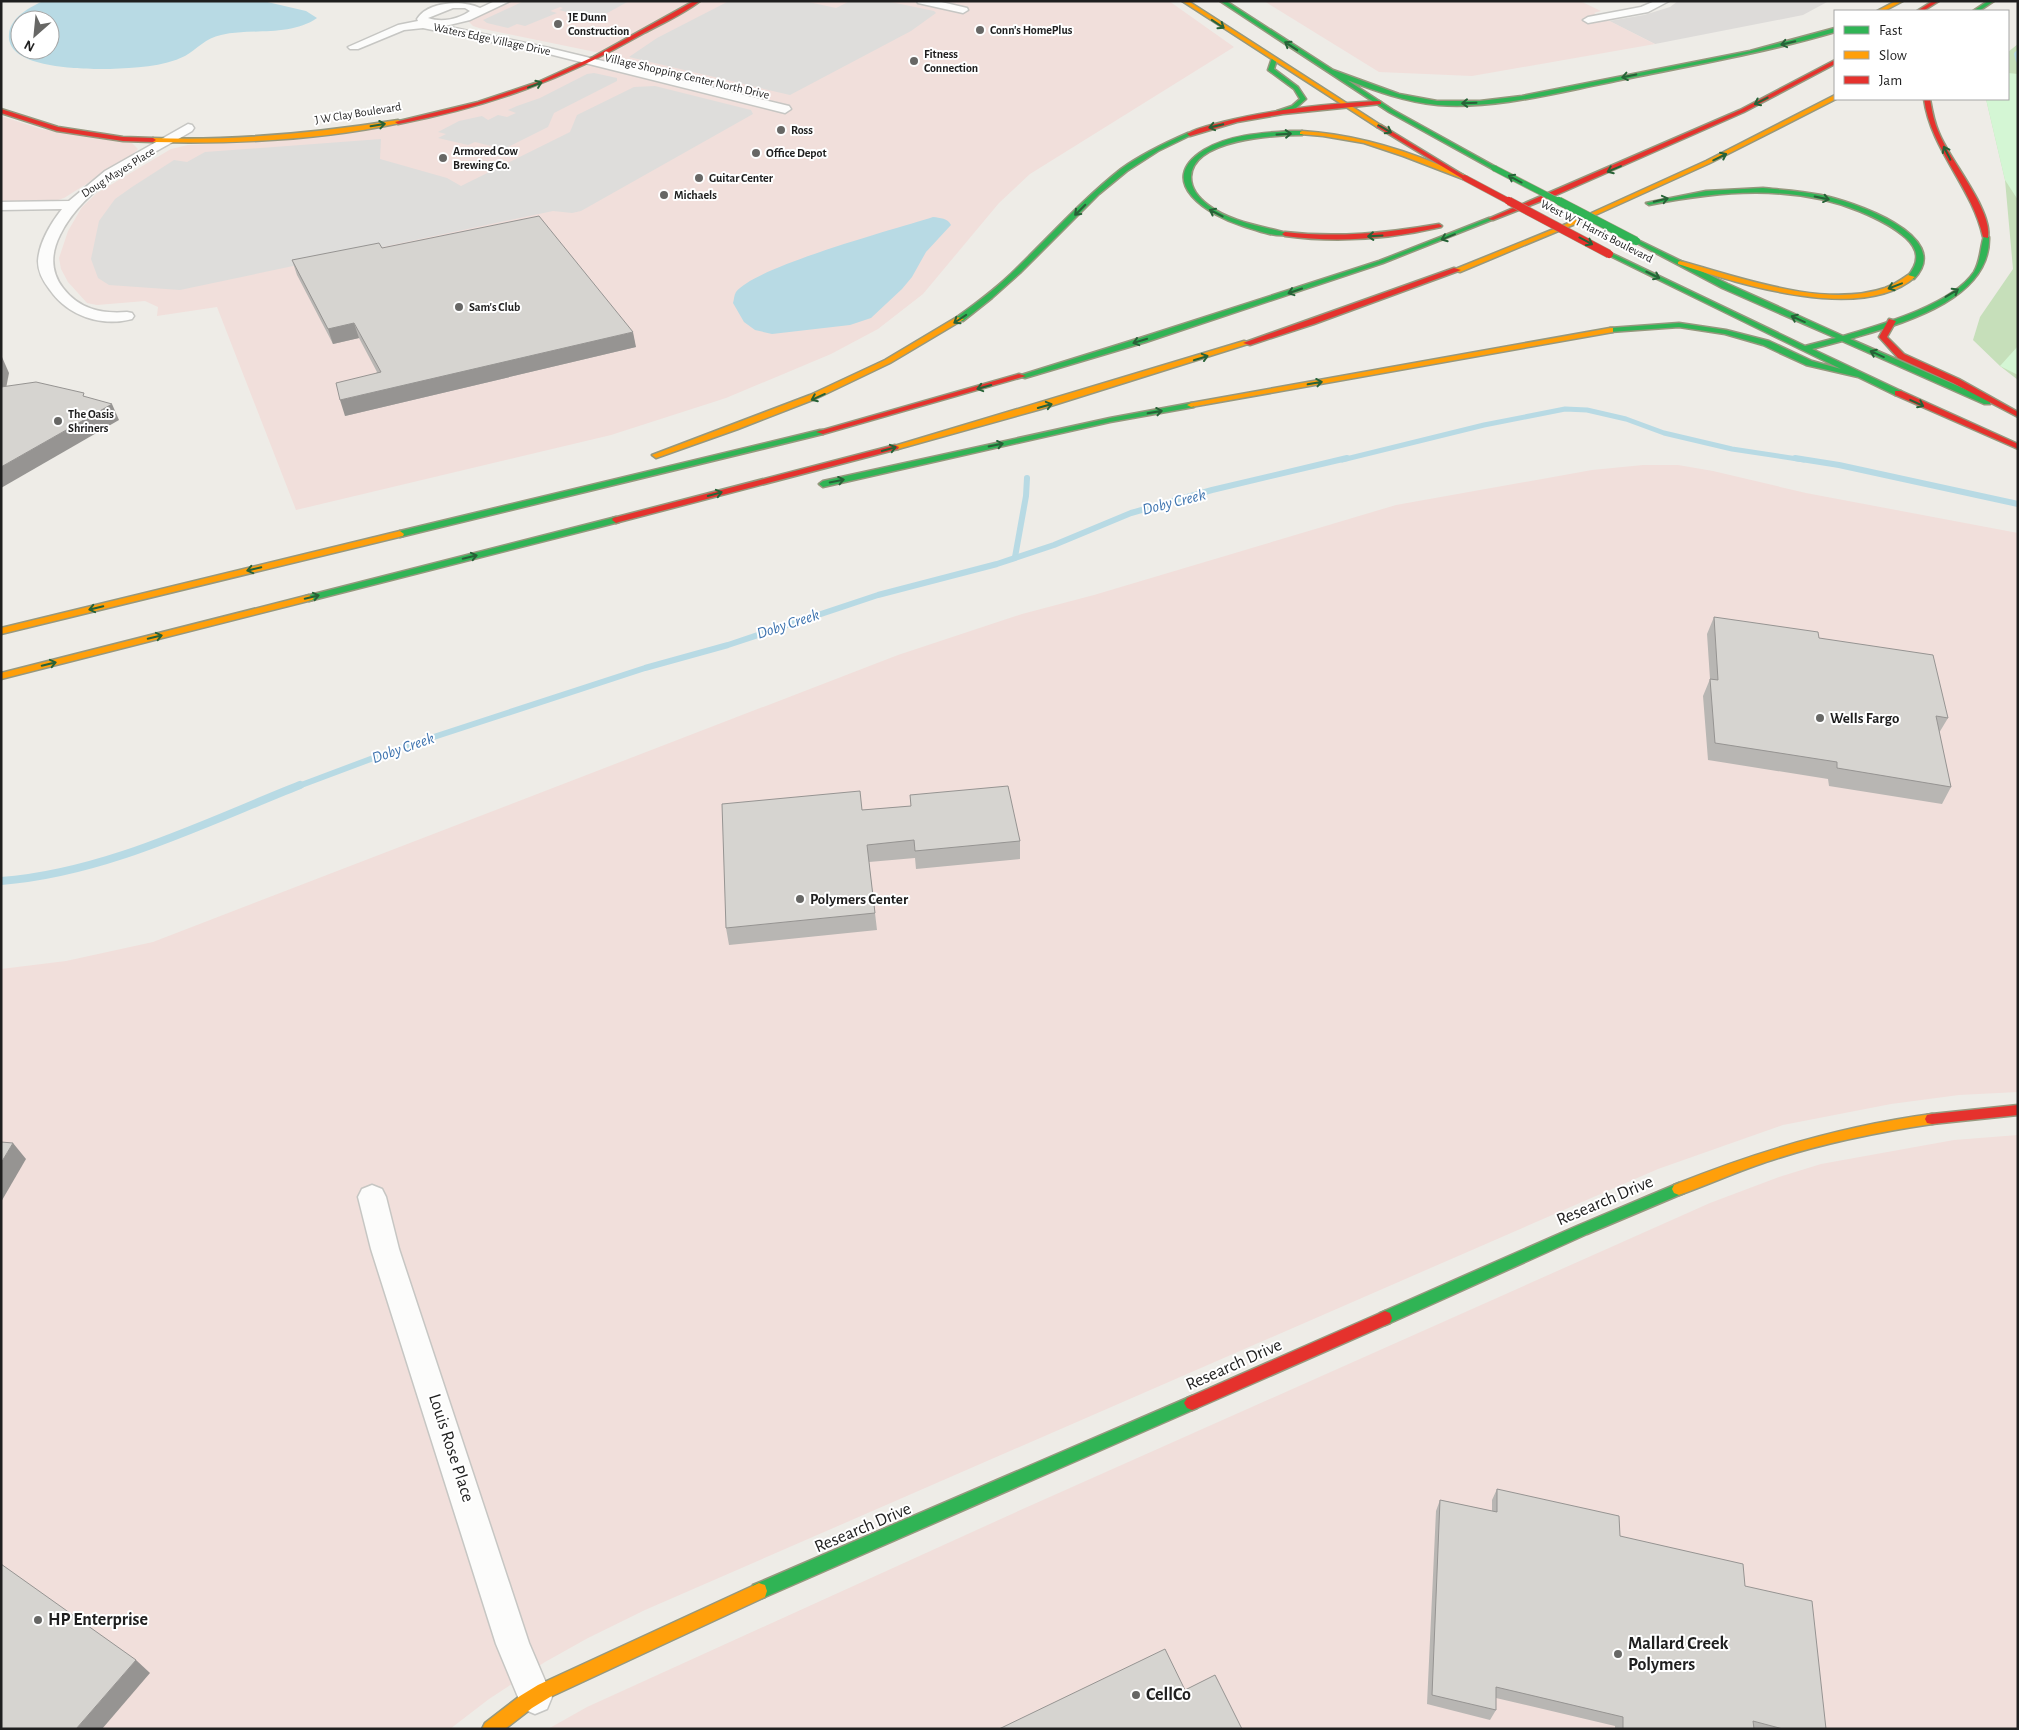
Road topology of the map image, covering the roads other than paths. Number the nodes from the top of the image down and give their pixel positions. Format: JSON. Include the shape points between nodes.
{"nodes":[{"id":1,"x":498,"y":1,"type":"edge"},
{"id":2,"x":505,"y":1,"type":"edge"},
{"id":3,"x":698,"y":1,"type":"edge"},
{"id":4,"x":922,"y":1,"type":"edge"},
{"id":5,"x":1184,"y":1,"type":"edge"},
{"id":6,"x":1222,"y":1,"type":"edge"},
{"id":7,"x":1664,"y":1,"type":"edge"},
{"id":8,"x":1901,"y":1,"type":"edge"},
{"id":9,"x":1937,"y":1,"type":"edge"},
{"id":10,"x":1992,"y":1,"type":"edge"},
{"id":11,"x":446,"y":4,"type":"edge"},
{"id":12,"x":468,"y":8,"type":"edge"},
{"id":13,"x":963,"y":10,"type":"dead end"},
{"id":14,"x":1882,"y":10,"type":"edge"},
{"id":15,"x":1922,"y":10,"type":"edge"},
{"id":16,"x":1978,"y":10,"type":"edge"},
{"id":17,"x":425,"y":14,"type":"junction"},
{"id":18,"x":1588,"y":20,"type":"dead end"},
{"id":19,"x":437,"y":23,"type":"junction"},
{"id":20,"x":419,"y":24,"type":"junction"},
{"id":21,"x":1834,"y":30,"type":"edge"},
{"id":22,"x":575,"y":50,"type":"junction"},
{"id":23,"x":599,"y":55,"type":"junction"},
{"id":24,"x":1274,"y":59,"type":"junction"},
{"id":25,"x":587,"y":61,"type":"junction"},
{"id":26,"x":1834,"y":63,"type":"edge"},
{"id":27,"x":547,"y":64,"type":"dead end"},
{"id":28,"x":1332,"y":72,"type":"junction"},
{"id":29,"x":1834,"y":98,"type":"edge"},
{"id":30,"x":1927,"y":100,"type":"edge"},
{"id":31,"x":1379,"y":103,"type":"junction"},
{"id":32,"x":1343,"y":104,"type":"junction"},
{"id":33,"x":4,"y":112,"type":"edge"},
{"id":34,"x":378,"y":113,"type":"dead end"},
{"id":35,"x":1263,"y":116,"type":"junction"},
{"id":36,"x":163,"y":127,"type":"dead end"},
{"id":37,"x":192,"y":128,"type":"junction"},
{"id":38,"x":167,"y":141,"type":"junction"},
{"id":39,"x":1465,"y":178,"type":"junction"},
{"id":40,"x":1,"y":206,"type":"edge"},
{"id":41,"x":67,"y":209,"type":"junction"},
{"id":42,"x":1509,"y":211,"type":"junction"},
{"id":43,"x":1,"y":215,"type":"edge"},
{"id":44,"x":1580,"y":221,"type":"junction"},
{"id":45,"x":1680,"y":263,"type":"junction"},
{"id":46,"x":127,"y":316,"type":"dead end"},
{"id":47,"x":1892,"y":321,"type":"junction"},
{"id":48,"x":1843,"y":338,"type":"junction"},
{"id":49,"x":1805,"y":348,"type":"junction"},
{"id":50,"x":1857,"y":375,"type":"junction"},
{"id":51,"x":2018,"y":415,"type":"edge"},
{"id":52,"x":2018,"y":447,"type":"edge"},
{"id":53,"x":644,"y":458,"type":"dead end"},
{"id":54,"x":569,"y":481,"type":"dead end"},
{"id":55,"x":814,"y":485,"type":"dead end"},
{"id":56,"x":736,"y":501,"type":"dead end"},
{"id":57,"x":532,"y":542,"type":"junction"},
{"id":58,"x":352,"y":545,"type":"junction"},
{"id":59,"x":1,"y":631,"type":"edge"},
{"id":60,"x":1,"y":676,"type":"edge"},
{"id":61,"x":2018,"y":1110,"type":"edge"},
{"id":62,"x":372,"y":1198,"type":"dead end"},
{"id":63,"x":535,"y":1697,"type":"junction"},
{"id":64,"x":491,"y":1729,"type":"edge"}],
"edges":[{"from":1,"to":12,"type":"street"},
{"from":2,"to":12,"type":"street"},
{"from":3,"to":23,"type":"main road","name":"J W Clay Boulevard"},
{"from":4,"to":13,"type":"street"},
{"from":5,"to":24,"type":"main road","name":"West W T Harris Boulevard","one_way":true},
{"from":28,"to":6,"type":"main road","name":"West W T Harris Boulevard","one_way":true},
{"from":7,"to":18,"type":"street","via":[[1644,10]]},
{"from":8,"to":14,"type":"main road"},
{"from":9,"to":15,"type":"main road"},
{"from":10,"to":16,"type":"main road"},
{"from":11,"to":12,"type":"street"},
{"from":11,"to":17,"type":"street"},
{"from":12,"to":19,"type":"street","via":[[452,22]]},
{"from":12,"to":22,"type":"street","name":"Waters Edge Village Drive","via":[[463,22],[474,29]]},
{"from":17,"to":19,"type":"street","via":[[422,16],[424,21]]},
{"from":17,"to":20,"type":"street","via":[[350,46]]},
{"from":19,"to":20,"type":"street"},
{"from":20,"to":22,"type":"street","name":"Waters Edge Village Drive"},
{"from":21,"to":28,"type":"main road","one_way":true,"via":[[1742,54],[1488,102],[1447,103],[1405,98]]},
{"from":22,"to":23,"type":"street","name":"Village Shopping Center North Drive"},
{"from":22,"to":25,"type":"street","name":"Village Shopping Center North Drive"},
{"from":22,"to":27,"type":"main road"},
{"from":23,"to":25,"type":"main road","name":"J W Clay Boulevard"},
{"from":23,"to":25,"type":"street","name":"Village Shopping Center North Drive","via":[[788,104]]},
{"from":24,"to":32,"type":"main road","name":"West W T Harris Boulevard"},
{"from":24,"to":35,"type":"main road","via":[[1271,70],[1296,88],[1303,99],[1294,107]]},
{"from":38,"to":25,"type":"main road","name":"J W Clay Boulevard","one_way":true,"via":[[226,141],[304,135],[413,119],[516,92]]},
{"from":26,"to":42,"type":"main road","one_way":true,"via":[[1734,115]]},
{"from":28,"to":31,"type":"main road","name":"West W T Harris Boulevard"},
{"from":44,"to":29,"type":"main road","one_way":true,"via":[[1706,164]]},
{"from":47,"to":30,"type":"main road","one_way":true,"via":[[1956,291],[1971,280],[1985,256],[1984,222],[1940,139],[1929,114]]},
{"from":31,"to":32,"type":"main road"},
{"from":45,"to":31,"type":"main road","name":"West W T Harris Boulevard","one_way":true,"bridge":true,"via":[[1494,168]]},
{"from":32,"to":35,"type":"main road"},
{"from":32,"to":39,"type":"main road","name":"West W T Harris Boulevard","one_way":true},
{"from":33,"to":37,"type":"main road","via":[[95,128],[156,133]]},
{"from":33,"to":38,"type":"main road","name":"J W Clay Boulevard","via":[[80,133]]},
{"from":34,"to":38,"type":"main road","via":[[355,121],[302,130],[191,135]]},
{"from":35,"to":53,"type":"main road","one_way":true,"via":[[1207,128],[1144,155],[1108,182],[996,292],[965,316],[901,356],[809,401]]},
{"from":36,"to":37,"type":"main road"},
{"from":37,"to":38,"type":"street","name":"Doug Mayes Place"},
{"from":38,"to":41,"type":"street","name":"Doug Mayes Place","via":[[91,186]]},
{"from":42,"to":39,"type":"main road","one_way":true,"via":[[1384,236],[1291,234],[1242,224],[1209,209],[1192,194],[1187,178],[1192,164],[1215,148],[1244,138],[1295,133],[1339,136],[1381,145]]},
{"from":39,"to":49,"type":"main road","name":"West W T Harris Boulevard","one_way":true,"bridge":true,"via":[[1609,254]]},
{"from":40,"to":41,"type":"street"},
{"from":41,"to":43,"type":"street"},
{"from":41,"to":46,"type":"street","name":"Doug Mayes Place","via":[[46,254],[47,271],[54,286],[64,301],[78,308],[104,316]]},
{"from":42,"to":58,"type":"main road","one_way":true,"via":[[1444,238],[1291,292],[1042,371],[817,434]]},
{"from":44,"to":45,"type":"main road","one_way":true,"via":[[1697,193],[1742,190],[1792,193],[1835,201],[1879,217],[1906,234],[1922,259],[1913,277],[1901,285],[1866,295],[1841,296],[1764,288]]},
{"from":57,"to":44,"type":"main road","one_way":true,"via":[[909,443],[1128,381],[1376,299]]},
{"from":48,"to":45,"type":"main road","name":"West W T Harris Boulevard","one_way":true},
{"from":47,"to":48,"type":"main road"},
{"from":47,"to":51,"type":"main road","via":[[1884,337],[1900,356],[1956,381]]},
{"from":48,"to":49,"type":"main road"},
{"from":51,"to":48,"type":"main road","name":"West W T Harris Boulevard","one_way":true},
{"from":49,"to":50,"type":"main road","name":"West W T Harris Boulevard"},
{"from":50,"to":52,"type":"main road","name":"West W T Harris Boulevard","one_way":true},
{"from":55,"to":50,"type":"main road","one_way":true,"via":[[1110,420],[1622,328],[1679,325],[1726,332],[1766,343],[1809,363]]},
{"from":54,"to":58,"type":"main road"},
{"from":56,"to":57,"type":"main road"},
{"from":60,"to":57,"type":"main road","one_way":true},
{"from":58,"to":59,"type":"main road","one_way":true},
{"from":61,"to":63,"type":"main road","name":"Research Drive","via":[[1949,1115],[1866,1128],[1746,1162],[1565,1236],[1491,1272],[755,1593]]},
{"from":62,"to":63,"type":"street","name":"Louis Rose Place","via":[[385,1249],[513,1644]]},
{"from":63,"to":64,"type":"main road","name":"Research Drive"}]}
